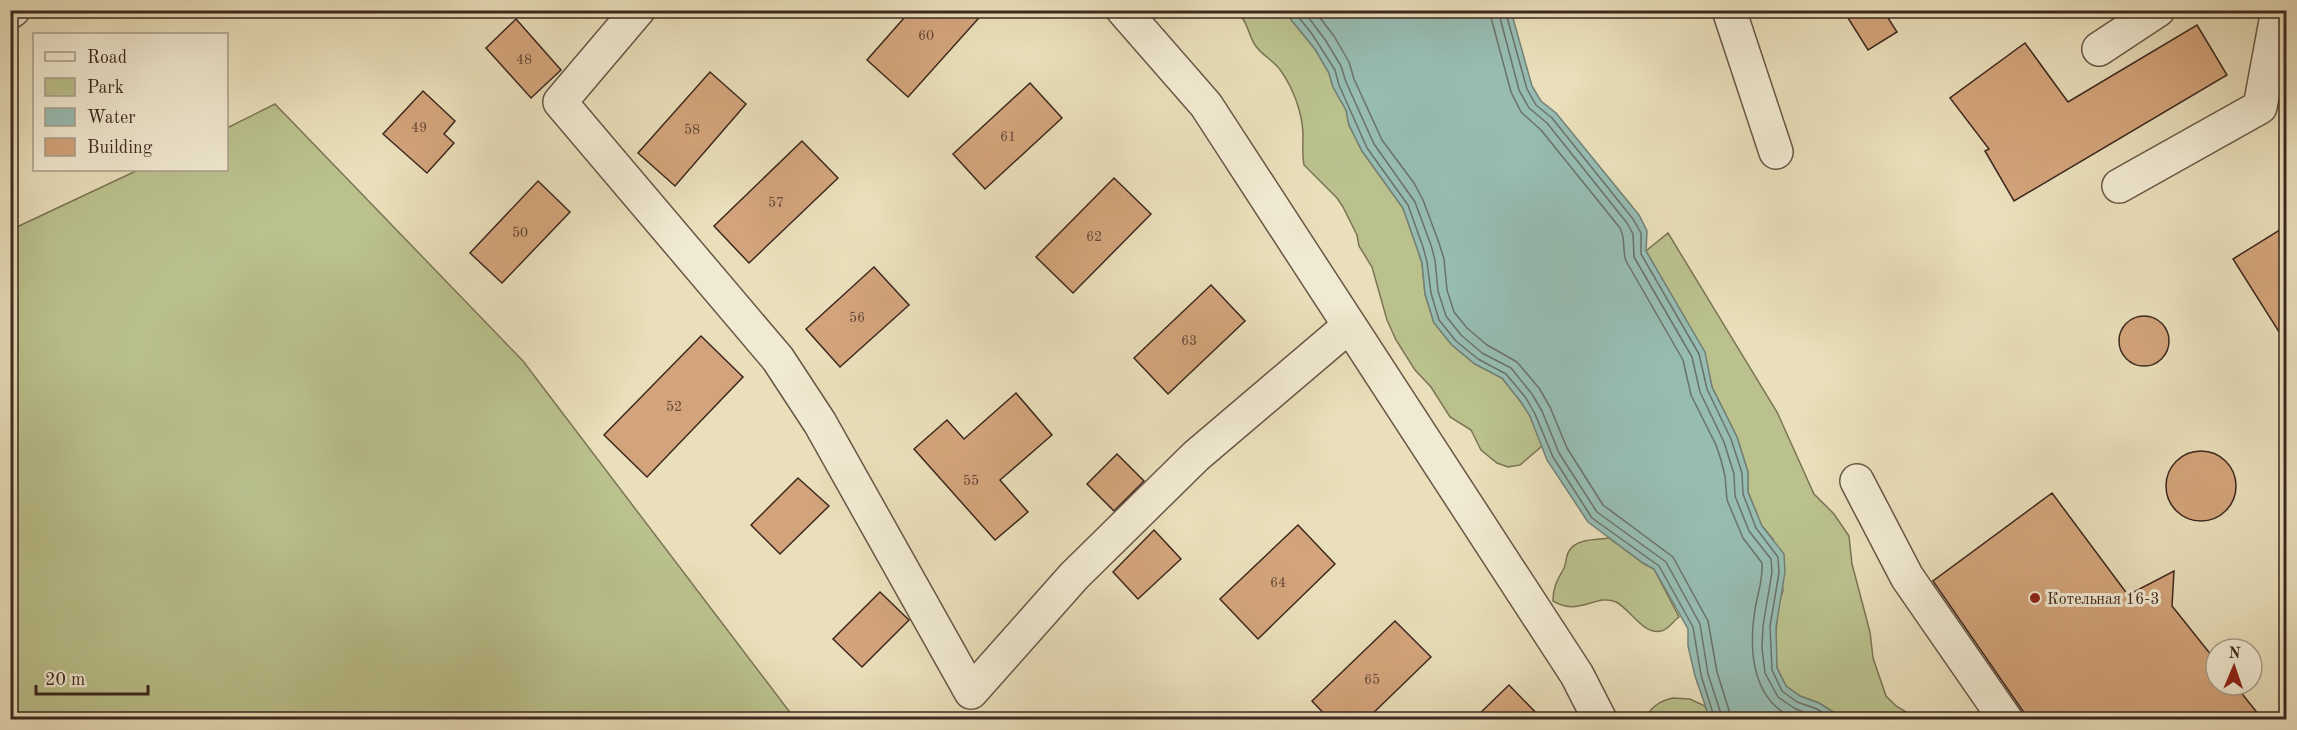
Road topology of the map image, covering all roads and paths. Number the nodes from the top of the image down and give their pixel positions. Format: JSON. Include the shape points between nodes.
{"nodes":[{"id":1,"x":638,"y":10,"type":"edge"},
{"id":2,"x":1124,"y":10,"type":"edge"},
{"id":3,"x":1729,"y":10,"type":"edge"},
{"id":4,"x":2278,"y":10,"type":"edge"},
{"id":5,"x":2155,"y":11,"type":"edge"},
{"id":6,"x":2099,"y":49,"type":"dead end"},
{"id":7,"x":1776,"y":152,"type":"dead end"},
{"id":8,"x":2119,"y":186,"type":"dead end"},
{"id":9,"x":1349,"y":326,"type":"junction"},
{"id":10,"x":1857,"y":481,"type":"dead end"},
{"id":11,"x":1600,"y":720,"type":"edge"},
{"id":12,"x":2006,"y":720,"type":"edge"}],
"edges":[{"from":1,"to":9,"type":"street","via":[[560,102],[778,359],[820,423],[971,692],[1074,576],[1196,456]]},
{"from":2,"to":9,"type":"street","via":[[1206,105]]},
{"from":3,"to":7,"type":"street"},
{"from":4,"to":8,"type":"street","via":[[2260,107]]},
{"from":5,"to":6,"type":"street"},
{"from":9,"to":11,"type":"street","via":[[1577,675]]},
{"from":10,"to":12,"type":"street","via":[[1907,577]]}]}
